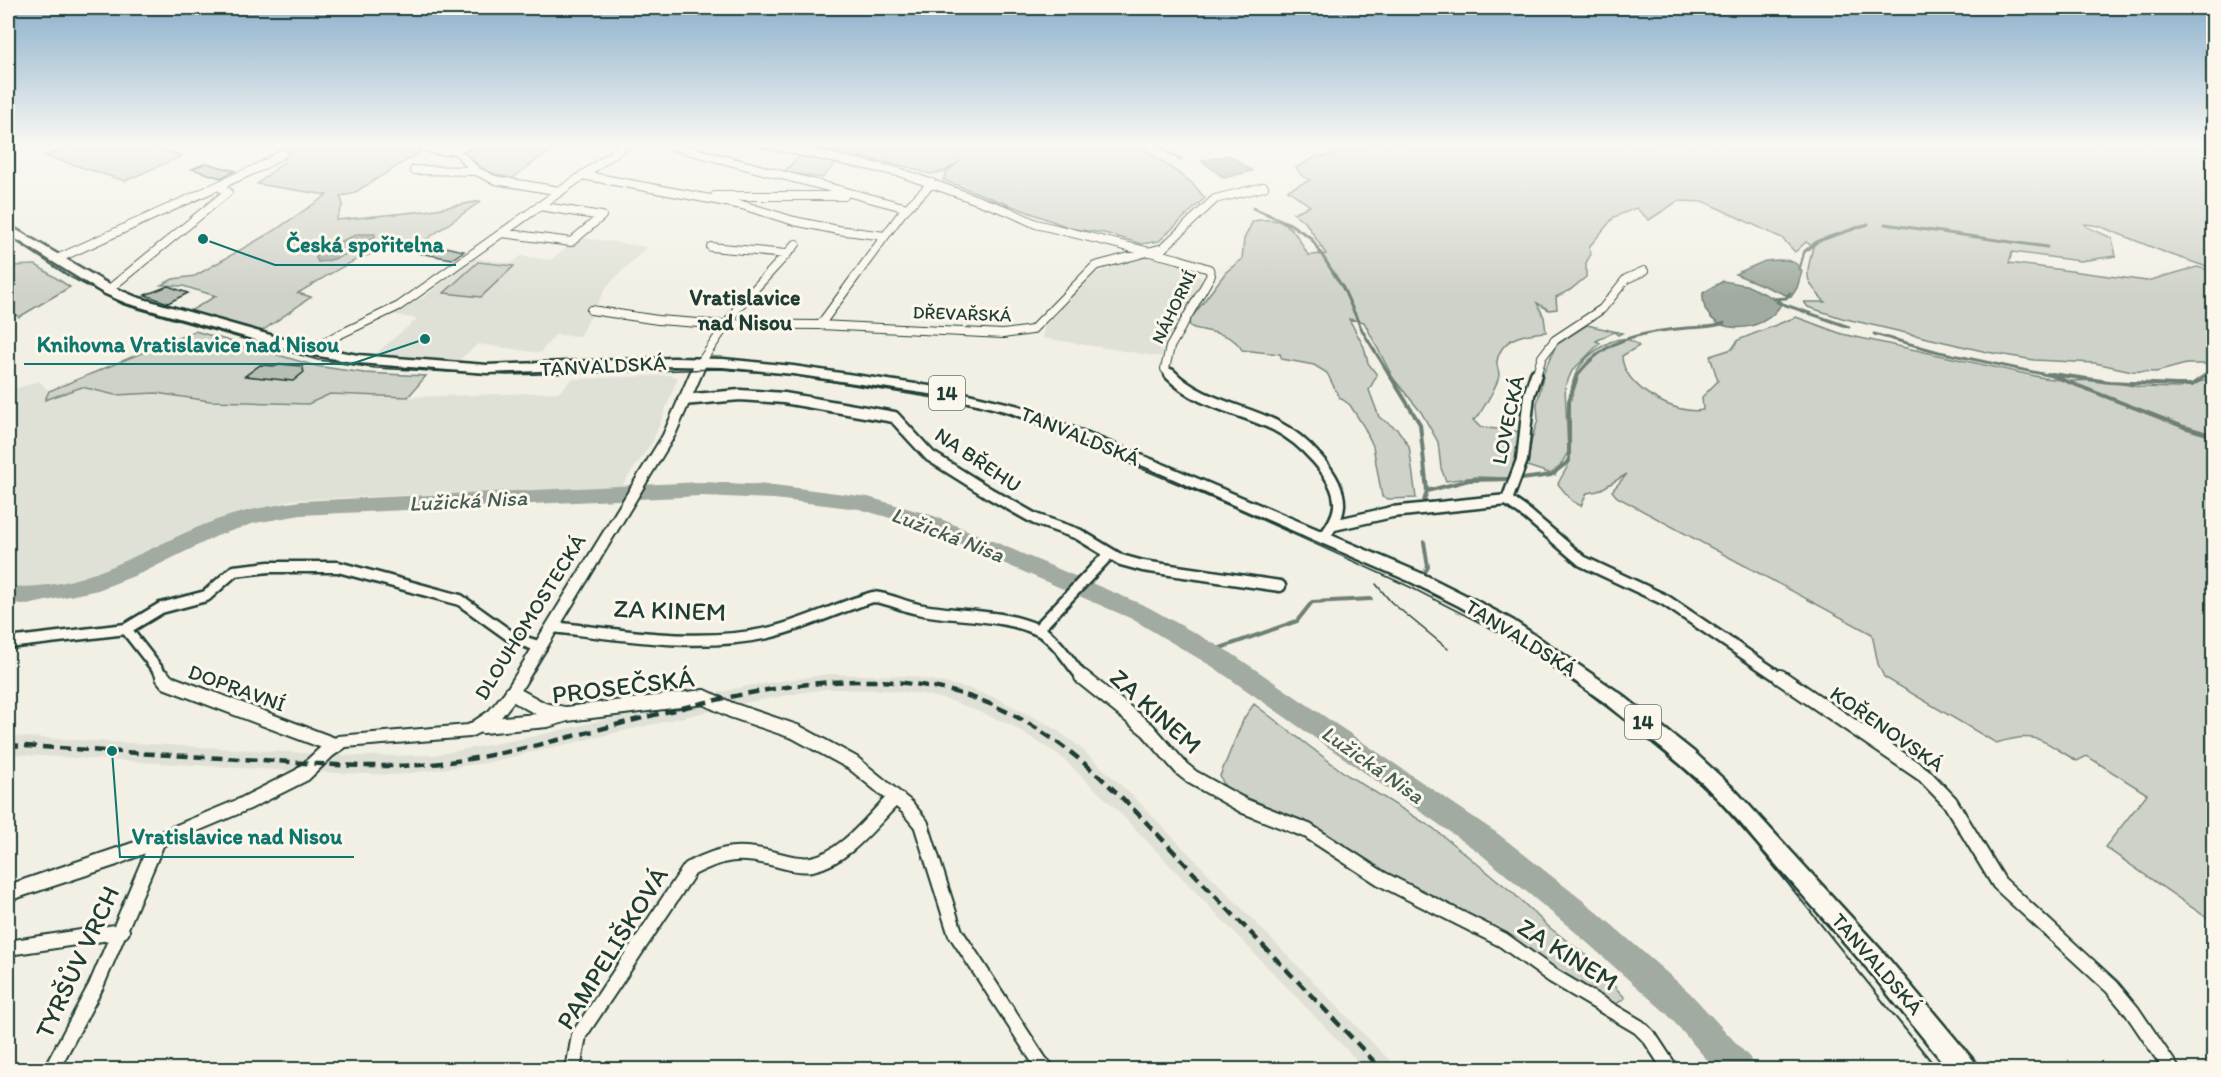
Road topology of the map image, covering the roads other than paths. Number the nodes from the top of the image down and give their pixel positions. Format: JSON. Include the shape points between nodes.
{"nodes":[{"id":1,"x":200,"y":194,"type":"edge"},
{"id":2,"x":225,"y":194,"type":"edge"},
{"id":3,"x":555,"y":194,"type":"edge"},
{"id":4,"x":688,"y":194,"type":"edge"},
{"id":5,"x":855,"y":194,"type":"edge"},
{"id":6,"x":921,"y":194,"type":"edge"},
{"id":7,"x":963,"y":194,"type":"edge"},
{"id":8,"x":1234,"y":194,"type":"edge"},
{"id":9,"x":862,"y":196,"type":"junction"},
{"id":10,"x":703,"y":197,"type":"junction"},
{"id":11,"x":539,"y":206,"type":"junction"},
{"id":12,"x":907,"y":208,"type":"junction"},
{"id":13,"x":8,"y":229,"type":"edge"},
{"id":14,"x":502,"y":233,"type":"junction"},
{"id":15,"x":885,"y":236,"type":"junction"},
{"id":16,"x":796,"y":244,"type":"dead end"},
{"id":17,"x":711,"y":247,"type":"dead end"},
{"id":18,"x":1151,"y":252,"type":"junction"},
{"id":19,"x":786,"y":254,"type":"junction"},
{"id":20,"x":57,"y":259,"type":"junction"},
{"id":21,"x":1644,"y":271,"type":"dead end"},
{"id":22,"x":108,"y":290,"type":"junction"},
{"id":23,"x":591,"y":310,"type":"dead end"},
{"id":24,"x":726,"y":324,"type":"junction"},
{"id":25,"x":820,"y":325,"type":"junction"},
{"id":26,"x":308,"y":350,"type":"junction"},
{"id":27,"x":701,"y":362,"type":"junction"},
{"id":28,"x":683,"y":400,"type":"junction"},
{"id":29,"x":1507,"y":500,"type":"junction"},
{"id":30,"x":1328,"y":531,"type":"junction"},
{"id":31,"x":1109,"y":554,"type":"junction"},
{"id":32,"x":1280,"y":586,"type":"dead end"},
{"id":33,"x":553,"y":627,"type":"junction"},
{"id":34,"x":126,"y":628,"type":"junction"},
{"id":35,"x":1038,"y":629,"type":"junction"},
{"id":36,"x":8,"y":643,"type":"edge"},
{"id":37,"x":541,"y":647,"type":"junction"},
{"id":38,"x":512,"y":693,"type":"junction"},
{"id":39,"x":567,"y":714,"type":"junction"},
{"id":40,"x":483,"y":726,"type":"junction"},
{"id":41,"x":334,"y":745,"type":"junction"},
{"id":42,"x":895,"y":798,"type":"junction"},
{"id":43,"x":158,"y":840,"type":"junction"},
{"id":44,"x":8,"y":893,"type":"edge"},
{"id":45,"x":122,"y":931,"type":"junction"},
{"id":46,"x":8,"y":948,"type":"edge"},
{"id":47,"x":51,"y":1070,"type":"edge"},
{"id":48,"x":573,"y":1070,"type":"edge"},
{"id":49,"x":1048,"y":1070,"type":"edge"},
{"id":50,"x":1671,"y":1070,"type":"edge"},
{"id":51,"x":1965,"y":1070,"type":"edge"},
{"id":52,"x":2172,"y":1070,"type":"edge"}],
"edges":[{"from":1,"to":20,"type":"street"},
{"from":2,"to":22,"type":"street"},
{"from":3,"to":11,"type":"street"},
{"from":4,"to":10,"type":"street"},
{"from":5,"to":9,"type":"street"},
{"from":6,"to":12,"type":"street"},
{"from":7,"to":18,"type":"street","name":"NÁHORNÍ","via":[[1036,224]]},
{"from":8,"to":18,"type":"street","name":"DŘEVAŘSKÁ","via":[[1215,199],[1163,248]]},
{"from":9,"to":10,"type":"street"},
{"from":9,"to":12,"type":"street"},
{"from":10,"to":15,"type":"street","via":[[794,221]]},
{"from":11,"to":14,"type":"street"},
{"from":11,"to":14,"type":"street","via":[[602,216],[571,242]]},
{"from":12,"to":15,"type":"street"},
{"from":13,"to":20,"type":"main road","name":"TANVALDSKÁ","number":"14"},
{"from":14,"to":26,"type":"street","via":[[399,306]]},
{"from":15,"to":25,"type":"street"},
{"from":16,"to":19,"type":"street"},
{"from":17,"to":19,"type":"street"},
{"from":18,"to":25,"type":"street","name":"DŘEVAŘSKÁ","via":[[1095,266],[1032,330],[1021,333]]},
{"from":18,"to":30,"type":"street","name":"NÁHORNÍ","via":[[1201,265],[1211,275],[1170,347],[1165,369],[1191,393],[1294,436],[1336,482],[1339,506]]},
{"from":19,"to":24,"type":"street"},
{"from":20,"to":22,"type":"main road","name":"TANVALDSKÁ","number":"14"},
{"from":21,"to":29,"type":"street","name":"LOVECKÁ","via":[[1626,279],[1602,309],[1555,340],[1542,357],[1529,394],[1522,460]]},
{"from":22,"to":26,"type":"main road","name":"TANVALDSKÁ","number":"14","via":[[153,308]]},
{"from":23,"to":24,"type":"street","name":"DŘEVAŘSKÁ","via":[[658,320]]},
{"from":24,"to":25,"type":"street","name":"DŘEVAŘSKÁ"},
{"from":24,"to":27,"type":"street"},
{"from":26,"to":27,"type":"main road","name":"TANVALDSKÁ","number":"14","via":[[358,359],[487,369]]},
{"from":27,"to":28,"type":"street","name":"DLOUHOMOSTECKÁ"},
{"from":27,"to":30,"type":"main road","name":"TANVALDSKÁ","number":"14","via":[[804,371],[997,404]]},
{"from":28,"to":31,"type":"street","name":"NA BŘEHU","via":[[740,395],[784,398],[894,417],[930,456],[1035,519],[1078,534]]},
{"from":28,"to":33,"type":"street","name":"DLOUHOMOSTECKÁ","via":[[669,435]]},
{"from":29,"to":30,"type":"street","via":[[1392,512]]},
{"from":29,"to":52,"type":"street","name":"KOŘENOVSKÁ","via":[[1527,512],[1580,560],[1665,600],[1924,775],[1950,802],[1999,883],[2112,987]]},
{"from":30,"to":51,"type":"main road","name":"TANVALDSKÁ","number":"14","via":[[1508,626],[1614,699],[1687,758],[1777,849]]},
{"from":31,"to":32,"type":"street","name":"NA BŘEHU","via":[[1143,566]]},
{"from":31,"to":35,"type":"street"},
{"from":33,"to":35,"type":"street","name":"ZA KINEM","via":[[647,637],[713,638],[768,633],[873,597],[917,609],[984,616]]},
{"from":33,"to":37,"type":"street","name":"DLOUHOMOSTECKÁ"},
{"from":34,"to":36,"type":"street"},
{"from":34,"to":37,"type":"street","via":[[161,608],[206,596],[234,571],[338,567],[459,600],[513,638]]},
{"from":34,"to":41,"type":"street","name":"DOPRAVNÍ","via":[[167,682]]},
{"from":35,"to":50,"type":"street","name":"ZA KINEM","via":[[1083,678],[1148,730],[1192,777],[1244,806],[1308,831],[1382,879],[1503,939],[1553,976],[1639,1027]]},
{"from":37,"to":38,"type":"street","name":"DLOUHOMOSTECKÁ"},
{"from":38,"to":39,"type":"street","via":[[543,710]]},
{"from":38,"to":40,"type":"street","name":"DLOUHOMOSTECKÁ"},
{"from":39,"to":40,"type":"street","name":"PROSEČSKÁ","via":[[547,720]]},
{"from":39,"to":42,"type":"street","name":"PROSEČSKÁ","via":[[704,697],[796,732],[853,763]]},
{"from":40,"to":41,"type":"street","name":"DLOUHOMOSTECKÁ","via":[[454,733],[354,739]]},
{"from":41,"to":43,"type":"street","via":[[291,782]]},
{"from":42,"to":48,"type":"street","name":"PAMPELIŠKOVÁ","via":[[848,842],[814,864],[798,865],[742,852],[717,854],[690,869],[579,1035]]},
{"from":42,"to":49,"type":"street","name":"PROSEČSKÁ","via":[[921,824],[955,932]]},
{"from":43,"to":44,"type":"street"},
{"from":43,"to":45,"type":"street","name":"TYRŠŮV VRCH"},
{"from":45,"to":46,"type":"street"},
{"from":45,"to":47,"type":"street","name":"TYRŠŮV VRCH","via":[[72,1036]]}]}
